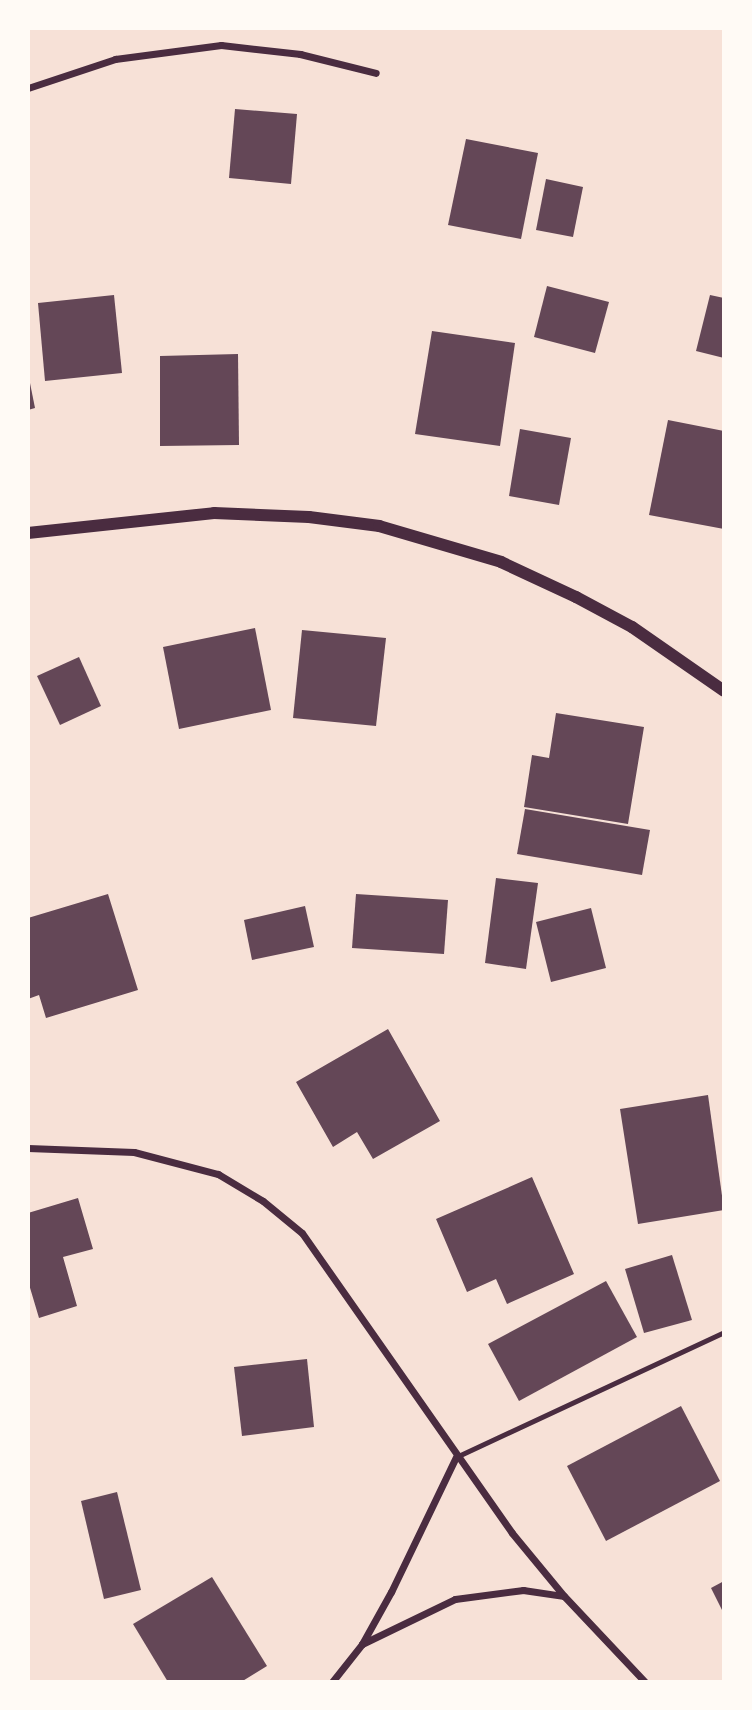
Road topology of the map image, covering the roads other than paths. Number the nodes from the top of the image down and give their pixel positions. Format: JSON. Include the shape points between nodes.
{"nodes":[{"id":1,"x":376,"y":73,"type":"dead end"},
{"id":2,"x":28,"y":88,"type":"edge"},
{"id":3,"x":28,"y":533,"type":"edge"},
{"id":4,"x":724,"y":691,"type":"edge"},
{"id":5,"x":28,"y":1148,"type":"edge"},
{"id":6,"x":724,"y":1332,"type":"edge"},
{"id":7,"x":456,"y":1457,"type":"junction"},
{"id":8,"x":564,"y":1596,"type":"junction"},
{"id":9,"x":362,"y":1644,"type":"junction"},
{"id":10,"x":332,"y":1682,"type":"edge"},
{"id":11,"x":645,"y":1682,"type":"edge"}],
"edges":[{"from":1,"to":2,"type":"street","via":[[300,54],[221,45],[115,59]]},
{"from":3,"to":4,"type":"street","via":[[214,513],[379,526],[501,562],[576,597],[632,627]]},
{"from":5,"to":7,"type":"street","via":[[156,1157],[218,1174],[263,1200],[302,1233],[337,1279]]},
{"from":6,"to":7,"type":"lane"},
{"from":7,"to":8,"type":"street"},
{"from":7,"to":9,"type":"street","via":[[428,1521]]},
{"from":8,"to":9,"type":"street","via":[[523,1590],[455,1599]]},
{"from":8,"to":11,"type":"street"},
{"from":9,"to":10,"type":"street"}]}
